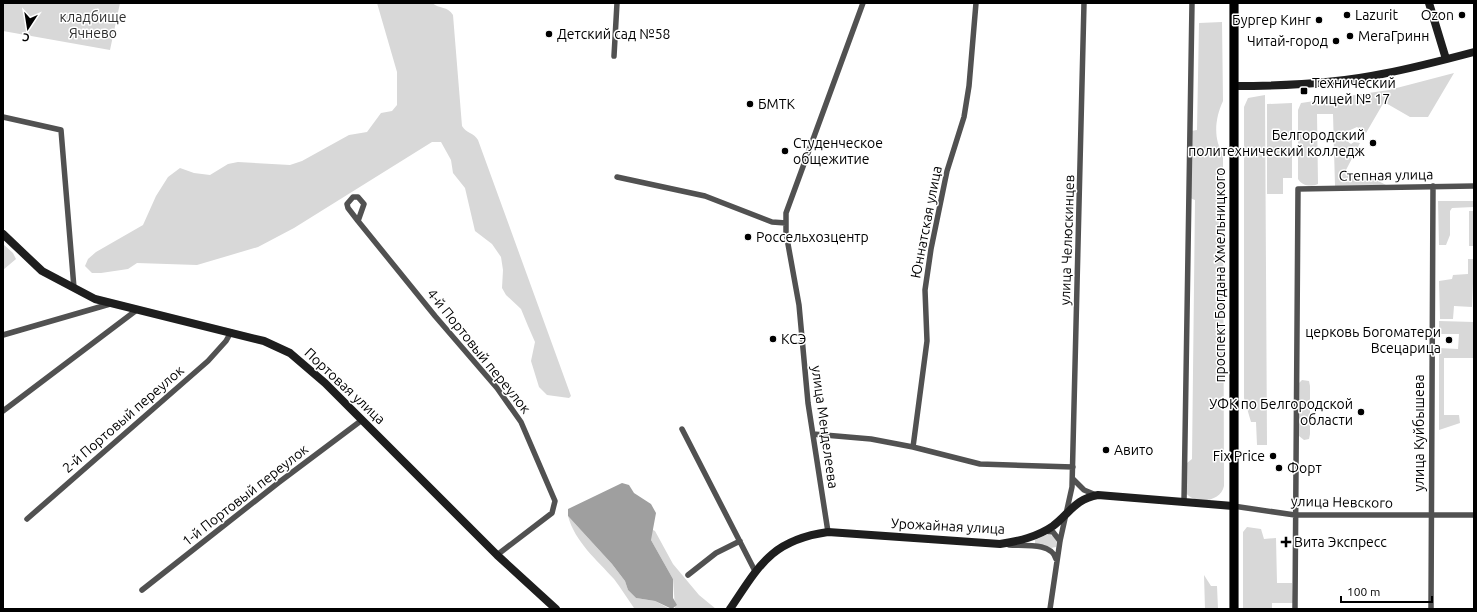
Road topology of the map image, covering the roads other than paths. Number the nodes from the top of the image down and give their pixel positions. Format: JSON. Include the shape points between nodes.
{"nodes":[{"id":1,"x":617,"y":3,"type":"edge"},
{"id":2,"x":863,"y":3,"type":"edge"},
{"id":3,"x":976,"y":3,"type":"edge"},
{"id":4,"x":1084,"y":3,"type":"edge"},
{"id":5,"x":1192,"y":3,"type":"edge"},
{"id":6,"x":1234,"y":3,"type":"edge"},
{"id":7,"x":1240,"y":3,"type":"edge"},
{"id":8,"x":1428,"y":3,"type":"edge"},
{"id":9,"x":1474,"y":52,"type":"edge"},
{"id":10,"x":614,"y":56,"type":"dead end"},
{"id":11,"x":1446,"y":59,"type":"junction"},
{"id":12,"x":1234,"y":86,"type":"junction"},
{"id":13,"x":3,"y":117,"type":"edge"},
{"id":14,"x":617,"y":177,"type":"dead end"},
{"id":15,"x":1433,"y":186,"type":"junction"},
{"id":16,"x":1474,"y":186,"type":"edge"},
{"id":17,"x":358,"y":221,"type":"dead end"},
{"id":18,"x":786,"y":223,"type":"junction"},
{"id":19,"x":3,"y":234,"type":"edge"},
{"id":20,"x":74,"y":288,"type":"junction"},
{"id":21,"x":112,"y":303,"type":"junction"},
{"id":22,"x":138,"y":309,"type":"junction"},
{"id":23,"x":231,"y":332,"type":"junction"},
{"id":24,"x":3,"y":335,"type":"edge"},
{"id":25,"x":3,"y":411,"type":"edge"},
{"id":26,"x":362,"y":420,"type":"junction"},
{"id":27,"x":682,"y":429,"type":"dead end"},
{"id":28,"x":812,"y":434,"type":"junction"},
{"id":29,"x":913,"y":447,"type":"junction"},
{"id":30,"x":1073,"y":467,"type":"junction"},
{"id":31,"x":1073,"y":479,"type":"junction"},
{"id":32,"x":1072,"y":486,"type":"junction"},
{"id":33,"x":1098,"y":495,"type":"junction"},
{"id":34,"x":1083,"y":499,"type":"junction"},
{"id":35,"x":1184,"y":502,"type":"junction"},
{"id":36,"x":1233,"y":506,"type":"junction"},
{"id":37,"x":1065,"y":515,"type":"junction"},
{"id":38,"x":1295,"y":515,"type":"junction"},
{"id":39,"x":1431,"y":515,"type":"junction"},
{"id":40,"x":1474,"y":515,"type":"edge"},
{"id":41,"x":27,"y":519,"type":"dead end"},
{"id":42,"x":1045,"y":531,"type":"junction"},
{"id":43,"x":828,"y":532,"type":"junction"},
{"id":44,"x":740,"y":541,"type":"junction"},
{"id":45,"x":1060,"y":542,"type":"junction"},
{"id":46,"x":1000,"y":544,"type":"junction"},
{"id":47,"x":497,"y":555,"type":"junction"},
{"id":48,"x":1057,"y":561,"type":"junction"},
{"id":49,"x":755,"y":571,"type":"junction"},
{"id":50,"x":688,"y":576,"type":"dead end"},
{"id":51,"x":142,"y":590,"type":"dead end"},
{"id":52,"x":556,"y":609,"type":"edge"},
{"id":53,"x":730,"y":609,"type":"edge"},
{"id":54,"x":1050,"y":609,"type":"edge"},
{"id":55,"x":1234,"y":609,"type":"edge"},
{"id":56,"x":1295,"y":609,"type":"edge"},
{"id":57,"x":1431,"y":609,"type":"edge"}],
"edges":[{"from":1,"to":10,"type":"street"},
{"from":2,"to":18,"type":"street","name":"улица Менделеева","via":[[786,213]]},
{"from":3,"to":29,"type":"street","name":"Юннатская улица","via":[[970,86],[964,117],[947,171],[925,290],[927,340]]},
{"from":4,"to":30,"type":"street","name":"улица Челюскинцев"},
{"from":5,"to":35,"type":"street"},
{"from":6,"to":12,"type":"main road","name":"проспект Богдана Хмельницкого"},
{"from":7,"to":12,"type":"main road","name":"проспект Богдана Хмельницкого","via":[[1240,81]]},
{"from":8,"to":11,"type":"street"},
{"from":9,"to":11,"type":"street"},
{"from":11,"to":12,"type":"street","via":[[1348,80]]},
{"from":12,"to":36,"type":"main road","name":"проспект Богдана Хмельницкого","via":[[1236,224]]},
{"from":13,"to":20,"type":"street","via":[[61,130]]},
{"from":14,"to":18,"type":"street","via":[[705,196],[772,222]]},
{"from":15,"to":16,"type":"street","name":"Степная улица"},
{"from":15,"to":38,"type":"street","name":"Степная улица","via":[[1298,189]]},
{"from":15,"to":39,"type":"street","name":"улица Куйбышева"},
{"from":17,"to":47,"type":"street","name":"4-й Портовый переулок","via":[[497,388],[521,422],[555,501],[552,513]]},
{"from":18,"to":28,"type":"street","name":"улица Менделеева","via":[[788,250],[799,305]]},
{"from":19,"to":20,"type":"street","name":"Портовая улица","via":[[42,271]]},
{"from":20,"to":21,"type":"street","name":"Портовая улица","via":[[95,299]]},
{"from":21,"to":22,"type":"street","name":"Портовая улица"},
{"from":21,"to":24,"type":"street"},
{"from":22,"to":23,"type":"street","name":"Портовая улица"},
{"from":22,"to":25,"type":"street"},
{"from":23,"to":26,"type":"street","name":"Портовая улица","via":[[264,341],[290,353],[325,382]]},
{"from":23,"to":41,"type":"street","name":"2-й Портовый переулок","via":[[208,361]]},
{"from":26,"to":47,"type":"street","name":"Портовая улица"},
{"from":26,"to":51,"type":"street","name":"1-й Портовый переулок"},
{"from":27,"to":44,"type":"street"},
{"from":28,"to":29,"type":"street","via":[[870,439]]},
{"from":28,"to":43,"type":"street","name":"улица Менделеева"},
{"from":29,"to":30,"type":"street","via":[[980,464]]},
{"from":30,"to":31,"type":"street","name":"улица Челюскинцев"},
{"from":31,"to":32,"type":"street","name":"улица Челюскинцев"},
{"from":31,"to":33,"type":"street","via":[[1084,490]]},
{"from":32,"to":34,"type":"street","via":[[1076,496]]},
{"from":32,"to":37,"type":"street","name":"улица Челюскинцев","via":[[1069,507]]},
{"from":33,"to":34,"type":"street","name":"Урожайная улица"},
{"from":33,"to":35,"type":"street","name":"Урожайная улица"},
{"from":34,"to":37,"type":"street","name":"Урожайная улица"},
{"from":35,"to":36,"type":"street","name":"Урожайная улица"},
{"from":36,"to":38,"type":"street","name":"улица Невского"},
{"from":36,"to":55,"type":"main road","name":"проспект Богдана Хмельницкого"},
{"from":37,"to":42,"type":"street","name":"Урожайная улица"},
{"from":37,"to":45,"type":"street","name":"улица Челюскинцев"},
{"from":38,"to":39,"type":"street","name":"улица Невского"},
{"from":38,"to":56,"type":"street"},
{"from":39,"to":40,"type":"street","name":"улица Невского"},
{"from":39,"to":57,"type":"street","name":"улица Куйбышева"},
{"from":42,"to":45,"type":"street","via":[[1053,532]]},
{"from":42,"to":46,"type":"street","name":"Урожайная улица","via":[[1026,539]]},
{"from":43,"to":46,"type":"street","name":"Урожайная улица"},
{"from":43,"to":49,"type":"street","name":"Урожайная улица","via":[[788,544],[769,556]]},
{"from":44,"to":49,"type":"street"},
{"from":44,"to":50,"type":"street","via":[[716,553]]},
{"from":45,"to":48,"type":"street","name":"улица Челюскинцев"},
{"from":46,"to":48,"type":"street","via":[[1047,548],[1054,553]]},
{"from":47,"to":52,"type":"street","name":"Портовая улица"},
{"from":48,"to":54,"type":"street"},
{"from":49,"to":53,"type":"street","name":"Урожайная улица"}]}
